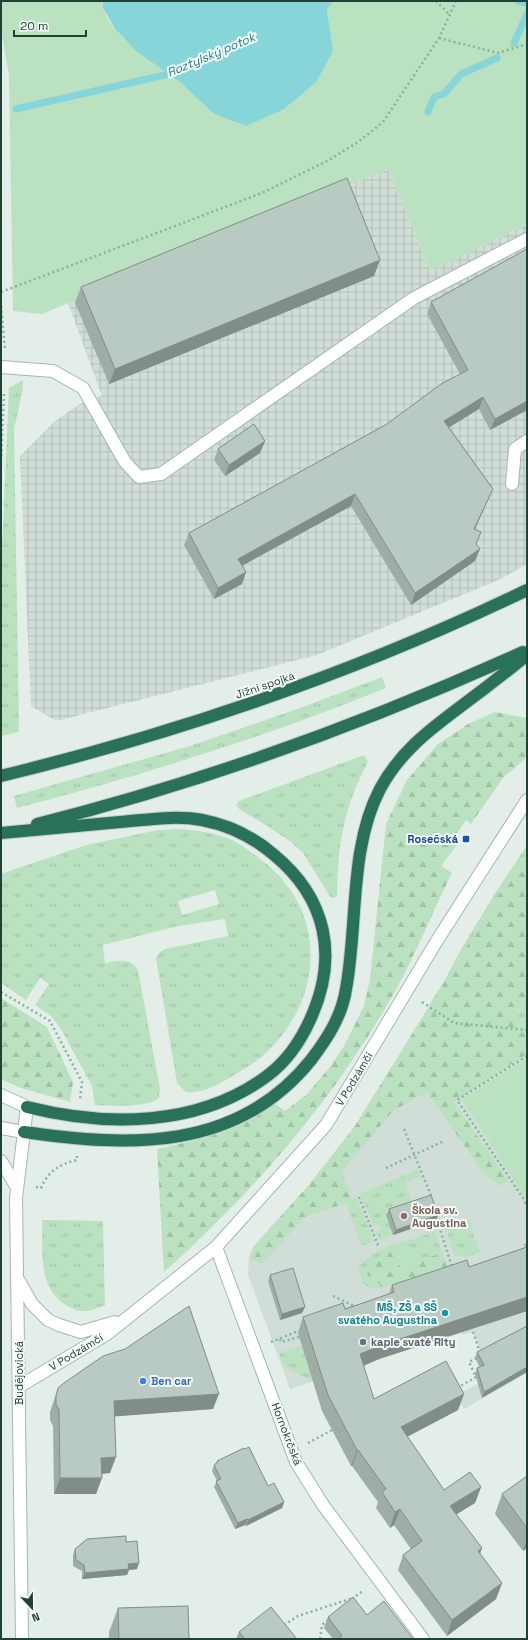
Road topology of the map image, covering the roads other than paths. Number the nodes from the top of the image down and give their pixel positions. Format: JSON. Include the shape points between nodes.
{"nodes":[{"id":1,"x":527,"y":238,"type":"edge"},
{"id":2,"x":1,"y":367,"type":"edge"},
{"id":3,"x":527,"y":441,"type":"edge"},
{"id":4,"x":512,"y":484,"type":"dead end"},
{"id":5,"x":527,"y":590,"type":"edge"},
{"id":6,"x":527,"y":650,"type":"edge"},
{"id":7,"x":527,"y":655,"type":"edge"},
{"id":8,"x":1,"y":776,"type":"edge"},
{"id":9,"x":527,"y":800,"type":"edge"},
{"id":10,"x":1,"y":833,"type":"edge"},
{"id":11,"x":1,"y":1095,"type":"edge"},
{"id":12,"x":27,"y":1107,"type":"junction"},
{"id":13,"x":1,"y":1128,"type":"edge"},
{"id":14,"x":24,"y":1132,"type":"junction"},
{"id":15,"x":1,"y":1161,"type":"edge"},
{"id":16,"x":16,"y":1186,"type":"junction"},
{"id":17,"x":216,"y":1247,"type":"junction"},
{"id":18,"x":18,"y":1279,"type":"junction"},
{"id":19,"x":131,"y":1315,"type":"junction"},
{"id":20,"x":20,"y":1386,"type":"junction"},
{"id":21,"x":22,"y":1639,"type":"edge"},
{"id":22,"x":423,"y":1639,"type":"edge"}],
"edges":[{"from":1,"to":2,"type":"street","via":[[414,298],[161,474],[139,477],[125,462],[83,388],[53,371]]},
{"from":3,"to":4,"type":"street","via":[[514,449]]},
{"from":5,"to":8,"type":"highway","name":"Jižní spojka","via":[[443,628],[299,687],[159,733]]},
{"from":6,"to":10,"type":"highway","via":[[420,697],[294,746],[140,796]]},
{"from":7,"to":14,"type":"highway","via":[[419,739],[381,788],[365,828],[346,991],[331,1031],[302,1071],[284,1088],[245,1114],[194,1134],[164,1140],[78,1140]]},
{"from":9,"to":17,"type":"street","name":"V Podzámčí","via":[[438,939],[326,1125]]},
{"from":10,"to":12,"type":"highway","via":[[186,817],[224,826],[262,844],[292,870],[311,896],[318,912],[325,942],[323,986],[305,1031],[281,1063],[242,1092],[194,1110],[146,1119],[79,1118]]},
{"from":11,"to":12,"type":"street"},
{"from":12,"to":14,"type":"street","name":"Budějovická"},
{"from":13,"to":14,"type":"street"},
{"from":14,"to":16,"type":"street","name":"Budějovická"},
{"from":15,"to":16,"type":"street"},
{"from":16,"to":18,"type":"street","name":"Budějovická"},
{"from":17,"to":19,"type":"street","name":"V Podzámčí"},
{"from":17,"to":22,"type":"street","name":"Hornokrčská","via":[[296,1462],[323,1505]]},
{"from":18,"to":19,"type":"street","name":"V Podzámčí","via":[[32,1304],[48,1320],[81,1332],[106,1326]]},
{"from":18,"to":20,"type":"street","name":"Budějovická"},
{"from":19,"to":20,"type":"street","name":"V Podzámčí","via":[[106,1334]]},
{"from":20,"to":21,"type":"street","name":"Budějovická"}]}
